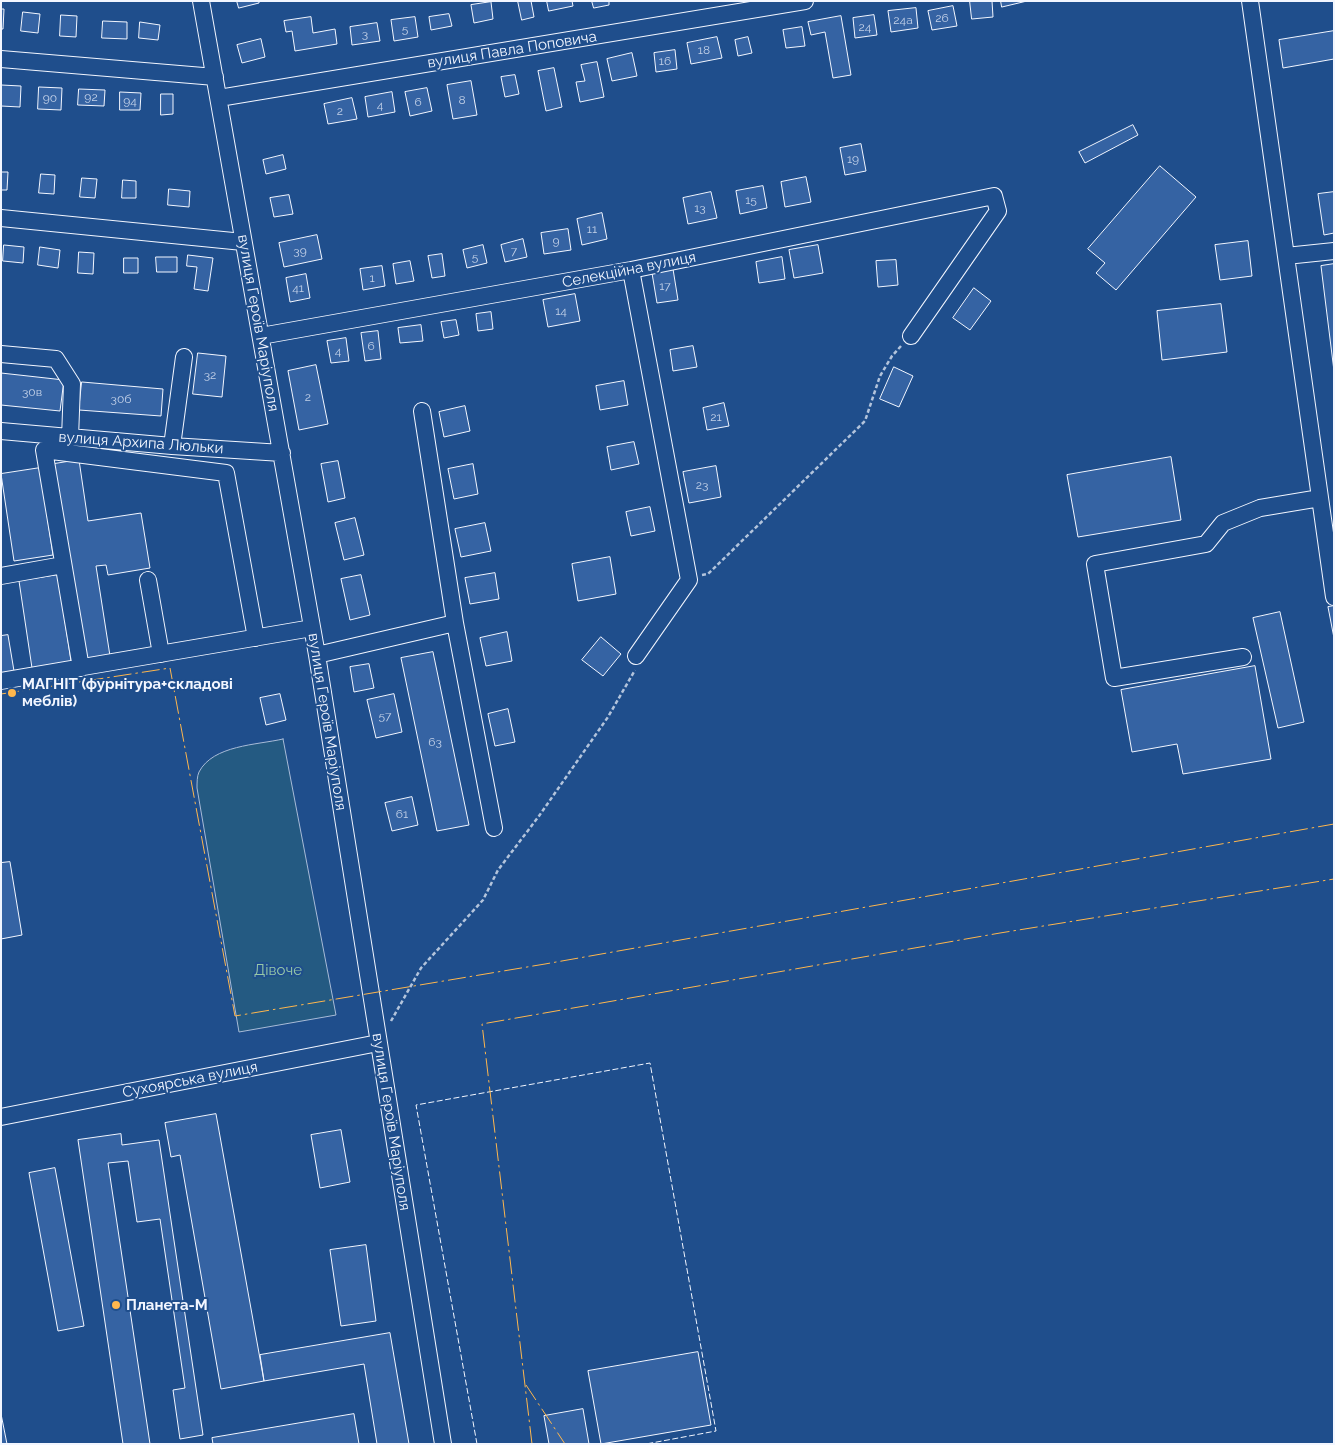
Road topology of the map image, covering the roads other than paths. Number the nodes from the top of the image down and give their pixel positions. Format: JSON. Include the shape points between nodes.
{"nodes":[{"id":1,"x":201,"y":1,"type":"edge"},
{"id":2,"x":805,"y":1,"type":"edge"},
{"id":3,"x":1250,"y":1,"type":"edge"},
{"id":4,"x":1,"y":60,"type":"edge"},
{"id":5,"x":215,"y":77,"type":"junction"},
{"id":6,"x":219,"y":98,"type":"junction"},
{"id":7,"x":1,"y":218,"type":"edge"},
{"id":8,"x":243,"y":242,"type":"junction"},
{"id":9,"x":1334,"y":251,"type":"edge"},
{"id":10,"x":1286,"y":256,"type":"junction"},
{"id":11,"x":631,"y":270,"type":"junction"},
{"id":12,"x":261,"y":336,"type":"junction"},
{"id":13,"x":911,"y":336,"type":"road end"},
{"id":14,"x":1,"y":354,"type":"edge"},
{"id":15,"x":184,"y":357,"type":"dead end"},
{"id":16,"x":422,"y":411,"type":"dead end"},
{"id":17,"x":1,"y":431,"type":"edge"},
{"id":18,"x":70,"y":438,"type":"junction"},
{"id":19,"x":172,"y":446,"type":"junction"},
{"id":20,"x":282,"y":452,"type":"junction"},
{"id":21,"x":1320,"y":498,"type":"junction"},
{"id":22,"x":63,"y":565,"type":"junction"},
{"id":23,"x":1,"y":576,"type":"edge"},
{"id":24,"x":148,"y":580,"type":"dead end"},
{"id":25,"x":1334,"y":597,"type":"edge"},
{"id":26,"x":455,"y":623,"type":"junction"},
{"id":27,"x":312,"y":628,"type":"junction"},
{"id":28,"x":256,"y":638,"type":"junction"},
{"id":29,"x":161,"y":654,"type":"junction"},
{"id":30,"x":316,"y":655,"type":"junction"},
{"id":31,"x":636,"y":656,"type":"road end"},
{"id":32,"x":1243,"y":657,"type":"dead end"},
{"id":33,"x":81,"y":668,"type":"junction"},
{"id":34,"x":1,"y":681,"type":"edge"},
{"id":35,"x":494,"y":828,"type":"dead end"},
{"id":36,"x":378,"y":1043,"type":"junction"},
{"id":37,"x":1,"y":1117,"type":"edge"},
{"id":38,"x":443,"y":1444,"type":"edge"}],
"edges":[{"from":1,"to":5,"type":"street","name":"вулиця Героїв Маріуполя"},
{"from":2,"to":6,"type":"street","name":"вулиця Павла Поповича"},
{"from":3,"to":10,"type":"street"},
{"from":4,"to":5,"type":"street"},
{"from":5,"to":6,"type":"street","name":"вулиця Героїв Маріуполя"},
{"from":6,"to":8,"type":"street","name":"вулиця Героїв Маріуполя"},
{"from":7,"to":8,"type":"street"},
{"from":8,"to":12,"type":"street","name":"вулиця Героїв Маріуполя"},
{"from":9,"to":10,"type":"street"},
{"from":10,"to":21,"type":"street"},
{"from":11,"to":12,"type":"street","name":"Селекційна вулиця"},
{"from":11,"to":13,"type":"street","name":"Селекційна вулиця","via":[[994,196],[998,211]]},
{"from":11,"to":31,"type":"street","via":[[690,580]]},
{"from":12,"to":20,"type":"street","name":"вулиця Героїв Маріуполя"},
{"from":14,"to":18,"type":"street","via":[[56,359],[72,384]]},
{"from":15,"to":19,"type":"street"},
{"from":16,"to":26,"type":"street"},
{"from":17,"to":18,"type":"street","name":"вулиця Архипа Люльки"},
{"from":18,"to":19,"type":"street","name":"вулиця Архипа Люльки"},
{"from":19,"to":20,"type":"street","name":"вулиця Архипа Люльки"},
{"from":20,"to":27,"type":"street","name":"вулиця Героїв Маріуполя"},
{"from":21,"to":25,"type":"street"},
{"from":21,"to":32,"type":"street","via":[[1260,508],[1223,523],[1206,544],[1096,564],[1114,678]]},
{"from":22,"to":23,"type":"street"},
{"from":22,"to":28,"type":"street","via":[[44,450],[226,473]]},
{"from":22,"to":33,"type":"street"},
{"from":24,"to":29,"type":"street"},
{"from":26,"to":30,"type":"street"},
{"from":26,"to":35,"type":"street"},
{"from":27,"to":28,"type":"street"},
{"from":27,"to":30,"type":"street","name":"вулиця Героїв Маріуполя"},
{"from":28,"to":29,"type":"street"},
{"from":29,"to":33,"type":"street"},
{"from":30,"to":36,"type":"street","name":"вулиця Героїв Маріуполя"},
{"from":33,"to":34,"type":"street"},
{"from":36,"to":37,"type":"street","name":"Сухоярська вулиця"},
{"from":36,"to":38,"type":"street","name":"вулиця Героїв Маріуполя"}]}
